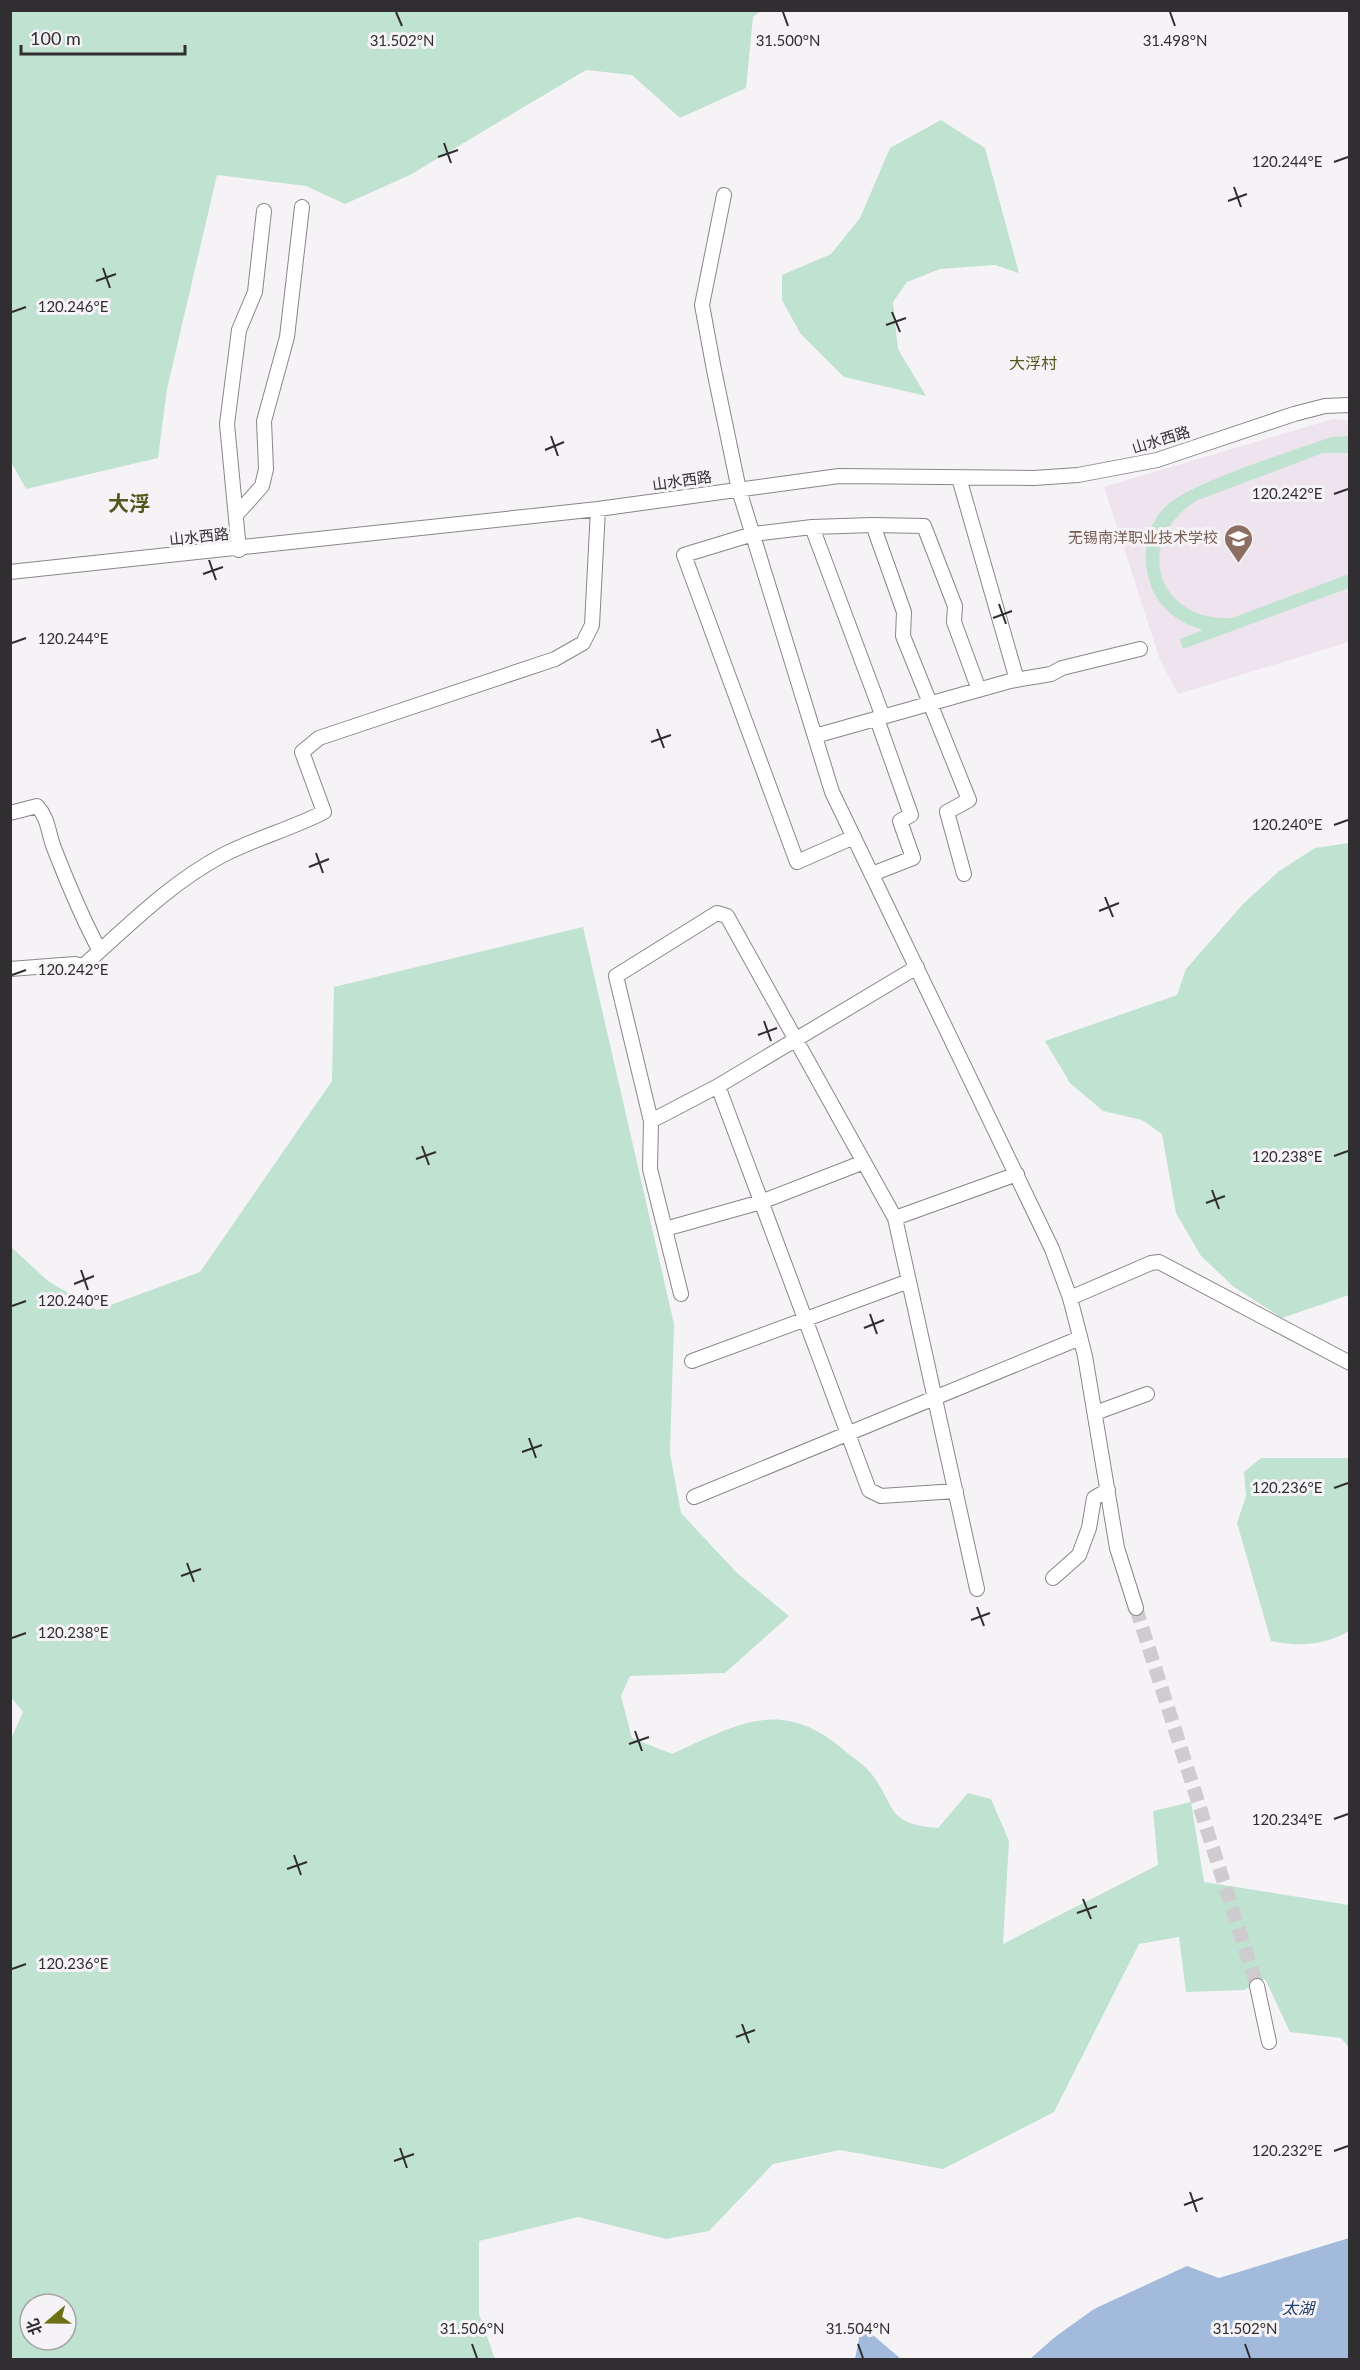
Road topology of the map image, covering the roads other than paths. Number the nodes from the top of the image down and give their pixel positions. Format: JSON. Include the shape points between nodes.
{"nodes":[{"id":1,"x":724,"y":195,"type":"dead end"},
{"id":2,"x":302,"y":207,"type":"dead end"},
{"id":3,"x":264,"y":211,"type":"dead end"},
{"id":4,"x":1350,"y":405,"type":"edge"},
{"id":5,"x":959,"y":478,"type":"junction"},
{"id":6,"x":739,"y":490,"type":"junction"},
{"id":7,"x":598,"y":509,"type":"junction"},
{"id":8,"x":236,"y":514,"type":"junction"},
{"id":9,"x":873,"y":525,"type":"junction"},
{"id":10,"x":812,"y":527,"type":"junction"},
{"id":11,"x":753,"y":534,"type":"junction"},
{"id":12,"x":239,"y":550,"type":"junction"},
{"id":13,"x":10,"y":572,"type":"edge"},
{"id":14,"x":1140,"y":649,"type":"dead end"},
{"id":15,"x":1017,"y":680,"type":"junction"},
{"id":16,"x":979,"y":690,"type":"junction"},
{"id":17,"x":930,"y":704,"type":"junction"},
{"id":18,"x":880,"y":718,"type":"junction"},
{"id":19,"x":815,"y":736,"type":"junction"},
{"id":20,"x":10,"y":813,"type":"edge"},
{"id":21,"x":854,"y":837,"type":"junction"},
{"id":22,"x":872,"y":874,"type":"junction"},
{"id":23,"x":964,"y":874,"type":"dead end"},
{"id":24,"x":100,"y":951,"type":"junction"},
{"id":25,"x":917,"y":967,"type":"junction"},
{"id":26,"x":10,"y":969,"type":"edge"},
{"id":27,"x":795,"y":1040,"type":"junction"},
{"id":28,"x":718,"y":1086,"type":"junction"},
{"id":29,"x":651,"y":1120,"type":"junction"},
{"id":30,"x":864,"y":1162,"type":"junction"},
{"id":31,"x":1017,"y":1174,"type":"junction"},
{"id":32,"x":761,"y":1202,"type":"junction"},
{"id":33,"x":895,"y":1218,"type":"junction"},
{"id":34,"x":665,"y":1229,"type":"junction"},
{"id":35,"x":909,"y":1281,"type":"junction"},
{"id":36,"x":681,"y":1294,"type":"dead end"},
{"id":37,"x":1070,"y":1298,"type":"junction"},
{"id":38,"x":806,"y":1321,"type":"junction"},
{"id":39,"x":1080,"y":1338,"type":"junction"},
{"id":40,"x":692,"y":1361,"type":"dead end"},
{"id":41,"x":1350,"y":1363,"type":"edge"},
{"id":42,"x":1147,"y":1394,"type":"dead end"},
{"id":43,"x":935,"y":1397,"type":"junction"},
{"id":44,"x":1095,"y":1413,"type":"junction"},
{"id":45,"x":848,"y":1434,"type":"junction"},
{"id":46,"x":1108,"y":1490,"type":"junction"},
{"id":47,"x":956,"y":1491,"type":"junction"},
{"id":48,"x":694,"y":1497,"type":"dead end"},
{"id":49,"x":1053,"y":1578,"type":"dead end"},
{"id":50,"x":977,"y":1588,"type":"dead end"},
{"id":51,"x":1136,"y":1608,"type":"tunnel mouth"},
{"id":52,"x":1257,"y":1986,"type":"tunnel mouth"},
{"id":53,"x":1269,"y":2042,"type":"dead end"}],
"edges":[{"from":1,"to":6,"type":"street","via":[[702,304]]},
{"from":2,"to":8,"type":"street","via":[[287,337],[264,421],[266,469],[262,486]]},
{"from":3,"to":8,"type":"street","via":[[255,292],[238,330],[226,424]]},
{"from":4,"to":5,"type":"street","name":"山水西路","via":[[1294,414],[1112,471],[1034,478]]},
{"from":5,"to":6,"type":"street","name":"山水西路","via":[[839,476]]},
{"from":5,"to":15,"type":"street"},
{"from":6,"to":7,"type":"street","name":"山水西路"},
{"from":6,"to":11,"type":"street"},
{"from":7,"to":12,"type":"street","name":"山水西路"},
{"from":7,"to":24,"type":"street","via":[[592,626],[583,643],[555,659],[319,738],[302,752],[324,812],[220,856],[159,898]]},
{"from":8,"to":12,"type":"street"},
{"from":9,"to":10,"type":"street"},
{"from":9,"to":16,"type":"street","via":[[924,526],[955,606],[954,622]]},
{"from":9,"to":17,"type":"street","via":[[904,612],[903,636]]},
{"from":10,"to":11,"type":"street"},
{"from":10,"to":18,"type":"street"},
{"from":11,"to":19,"type":"street"},
{"from":11,"to":21,"type":"street","via":[[684,555],[797,862]]},
{"from":12,"to":13,"type":"street","name":"山水西路"},
{"from":14,"to":15,"type":"street"},
{"from":15,"to":16,"type":"street"},
{"from":16,"to":17,"type":"street"},
{"from":17,"to":18,"type":"street"},
{"from":17,"to":23,"type":"street","via":[[969,800],[948,812]]},
{"from":18,"to":19,"type":"street"},
{"from":18,"to":22,"type":"street","via":[[911,815],[900,821],[913,858]]},
{"from":19,"to":21,"type":"street","via":[[832,792]]},
{"from":20,"to":24,"type":"street","via":[[37,806],[46,815],[52,844],[80,914]]},
{"from":21,"to":22,"type":"street"},
{"from":22,"to":25,"type":"street"},
{"from":24,"to":26,"type":"street","via":[[83,966]]},
{"from":25,"to":27,"type":"street"},
{"from":25,"to":31,"type":"street"},
{"from":27,"to":28,"type":"street"},
{"from":27,"to":29,"type":"street","via":[[727,916],[717,913],[616,973]]},
{"from":27,"to":30,"type":"street"},
{"from":28,"to":29,"type":"street"},
{"from":28,"to":32,"type":"street"},
{"from":29,"to":34,"type":"street","via":[[650,1169]]},
{"from":30,"to":32,"type":"street"},
{"from":30,"to":33,"type":"street"},
{"from":31,"to":33,"type":"street"},
{"from":31,"to":37,"type":"street"},
{"from":32,"to":34,"type":"street"},
{"from":32,"to":38,"type":"street"},
{"from":33,"to":35,"type":"street"},
{"from":34,"to":36,"type":"street"},
{"from":35,"to":38,"type":"street"},
{"from":35,"to":43,"type":"street"},
{"from":37,"to":39,"type":"street"},
{"from":37,"to":41,"type":"street","via":[[1159,1262]]},
{"from":38,"to":40,"type":"street"},
{"from":38,"to":45,"type":"street"},
{"from":39,"to":43,"type":"street"},
{"from":39,"to":44,"type":"street"},
{"from":42,"to":44,"type":"street"},
{"from":43,"to":45,"type":"street"},
{"from":43,"to":47,"type":"street"},
{"from":44,"to":46,"type":"street"},
{"from":45,"to":47,"type":"street","via":[[869,1490],[881,1496]]},
{"from":45,"to":48,"type":"street"},
{"from":46,"to":49,"type":"street","via":[[1094,1498],[1079,1555]]},
{"from":46,"to":51,"type":"street","via":[[1117,1548]]},
{"from":47,"to":50,"type":"street"},
{"from":52,"to":53,"type":"street"}]}
